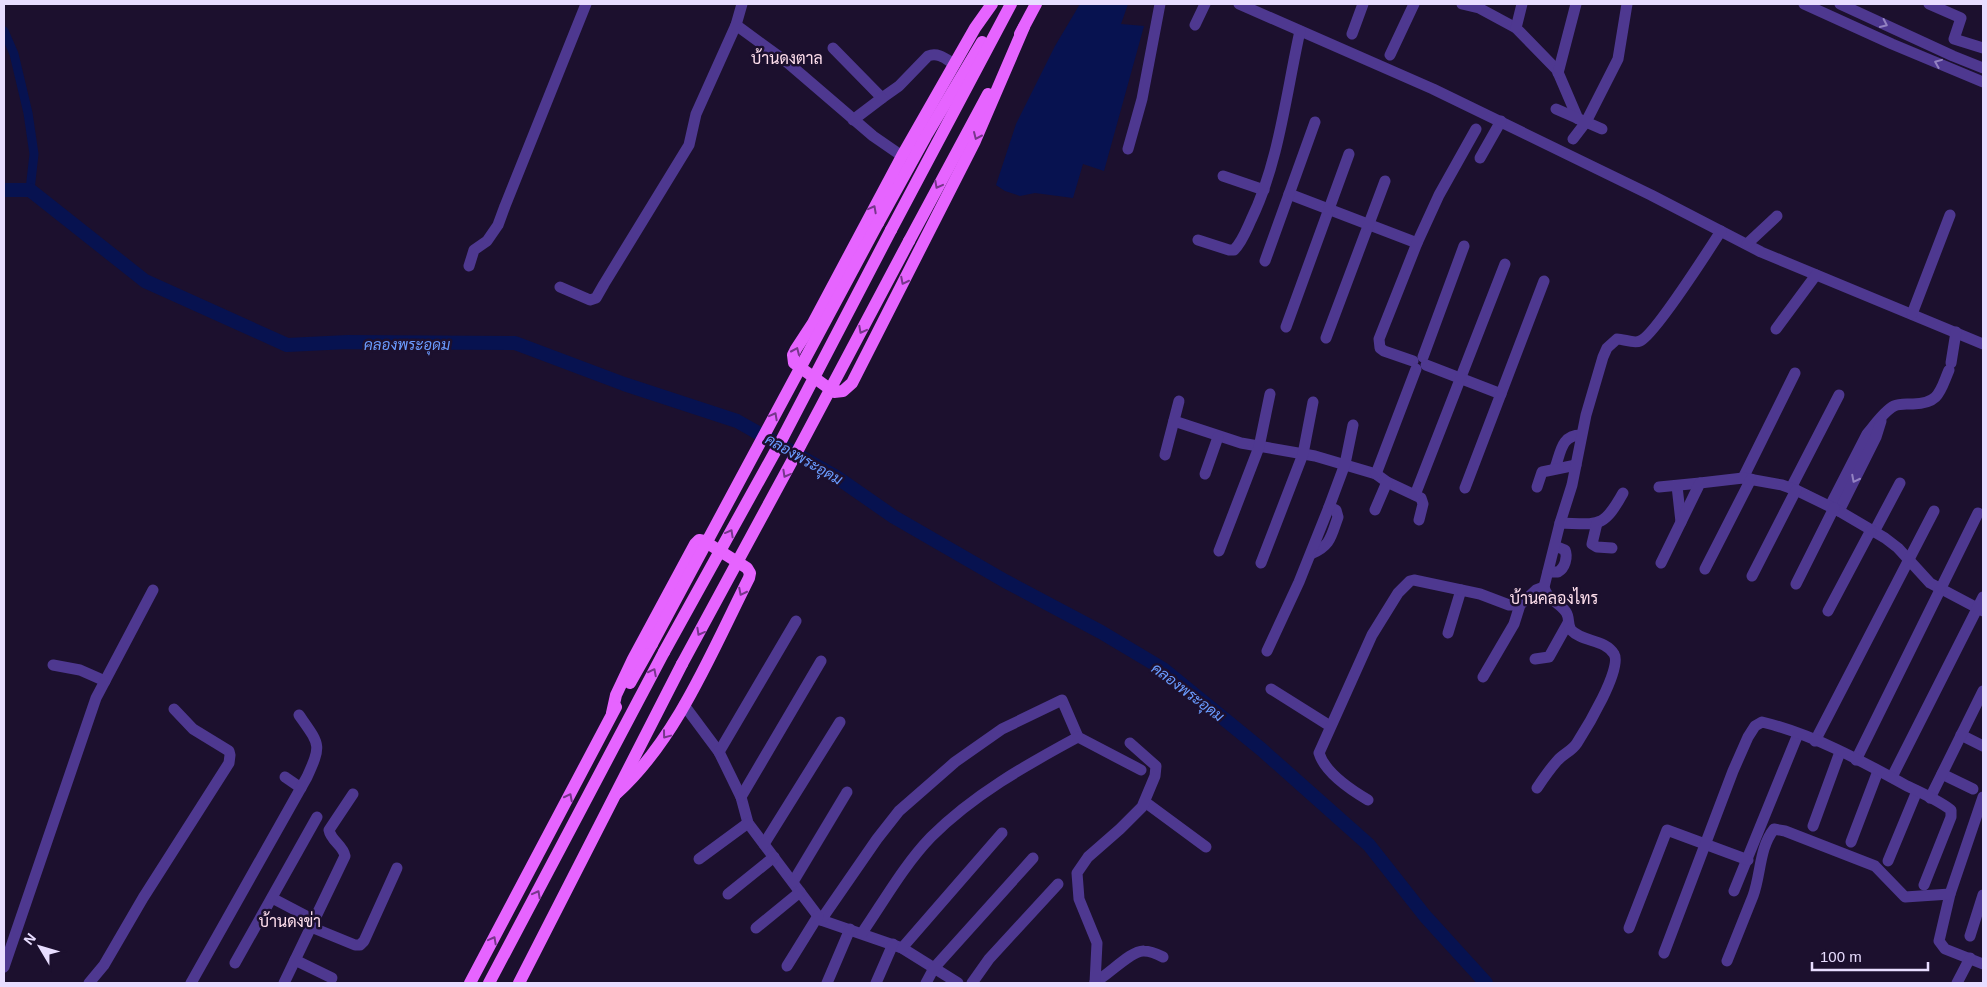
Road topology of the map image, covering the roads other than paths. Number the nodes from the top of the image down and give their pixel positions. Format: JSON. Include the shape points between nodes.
{"nodes":[{"id":1,"x":586,"y":4,"type":"edge"},
{"id":2,"x":742,"y":4,"type":"edge"},
{"id":3,"x":992,"y":4,"type":"edge"},
{"id":4,"x":1010,"y":4,"type":"edge"},
{"id":5,"x":1036,"y":4,"type":"edge"},
{"id":6,"x":1160,"y":4,"type":"edge"},
{"id":7,"x":1206,"y":4,"type":"edge"},
{"id":8,"x":1239,"y":4,"type":"edge"},
{"id":9,"x":1363,"y":4,"type":"edge"},
{"id":10,"x":1414,"y":4,"type":"edge"},
{"id":11,"x":1522,"y":4,"type":"edge"},
{"id":12,"x":1576,"y":4,"type":"edge"},
{"id":13,"x":1627,"y":4,"type":"edge"},
{"id":14,"x":1804,"y":4,"type":"edge"},
{"id":15,"x":1840,"y":4,"type":"edge"},
{"id":16,"x":1929,"y":4,"type":"edge"},
{"id":17,"x":1468,"y":5,"type":"edge"},
{"id":18,"x":736,"y":25,"type":"junction"},
{"id":19,"x":1195,"y":25,"type":"dead end"},
{"id":20,"x":1024,"y":27,"type":"junction"},
{"id":21,"x":1516,"y":28,"type":"junction"},
{"id":22,"x":1300,"y":31,"type":"junction"},
{"id":23,"x":1352,"y":34,"type":"dead end"},
{"id":24,"x":833,"y":48,"type":"dead end"},
{"id":25,"x":1983,"y":48,"type":"edge"},
{"id":26,"x":1390,"y":54,"type":"dead end"},
{"id":27,"x":954,"y":64,"type":"junction"},
{"id":28,"x":1983,"y":68,"type":"edge"},
{"id":29,"x":1558,"y":73,"type":"junction"},
{"id":30,"x":1983,"y":82,"type":"edge"},
{"id":31,"x":882,"y":98,"type":"junction"},
{"id":32,"x":1556,"y":109,"type":"dead end"},
{"id":33,"x":853,"y":120,"type":"junction"},
{"id":34,"x":1582,"y":120,"type":"junction"},
{"id":35,"x":1500,"y":121,"type":"junction"},
{"id":36,"x":1315,"y":122,"type":"dead end"},
{"id":37,"x":1480,"y":122,"type":"junction"},
{"id":38,"x":1602,"y":129,"type":"dead end"},
{"id":39,"x":1574,"y":140,"type":"dead end"},
{"id":40,"x":1128,"y":149,"type":"dead end"},
{"id":41,"x":1349,"y":154,"type":"dead end"},
{"id":42,"x":902,"y":156,"type":"junction"},
{"id":43,"x":1480,"y":158,"type":"dead end"},
{"id":44,"x":1223,"y":176,"type":"dead end"},
{"id":45,"x":1385,"y":181,"type":"dead end"},
{"id":46,"x":1264,"y":190,"type":"junction"},
{"id":47,"x":1289,"y":194,"type":"junction"},
{"id":48,"x":1329,"y":209,"type":"junction"},
{"id":49,"x":1950,"y":215,"type":"dead end"},
{"id":50,"x":1777,"y":216,"type":"dead end"},
{"id":51,"x":1369,"y":224,"type":"junction"},
{"id":52,"x":1721,"y":231,"type":"junction"},
{"id":53,"x":1198,"y":240,"type":"dead end"},
{"id":54,"x":1417,"y":243,"type":"junction"},
{"id":55,"x":1747,"y":244,"type":"junction"},
{"id":56,"x":1464,"y":246,"type":"dead end"},
{"id":57,"x":1265,"y":261,"type":"dead end"},
{"id":58,"x":1504,"y":264,"type":"dead end"},
{"id":59,"x":469,"y":266,"type":"dead end"},
{"id":60,"x":1816,"y":275,"type":"junction"},
{"id":61,"x":1544,"y":281,"type":"dead end"},
{"id":62,"x":560,"y":287,"type":"dead end"},
{"id":63,"x":1912,"y":314,"type":"junction"},
{"id":64,"x":1286,"y":326,"type":"dead end"},
{"id":65,"x":1776,"y":329,"type":"dead end"},
{"id":66,"x":1956,"y":332,"type":"junction"},
{"id":67,"x":1326,"y":338,"type":"dead end"},
{"id":68,"x":1983,"y":344,"type":"edge"},
{"id":69,"x":1419,"y":363,"type":"junction"},
{"id":70,"x":1795,"y":373,"type":"dead end"},
{"id":71,"x":1461,"y":378,"type":"junction"},
{"id":72,"x":1270,"y":394,"type":"dead end"},
{"id":73,"x":1501,"y":394,"type":"junction"},
{"id":74,"x":1839,"y":395,"type":"dead end"},
{"id":75,"x":1179,"y":401,"type":"dead end"},
{"id":76,"x":1313,"y":402,"type":"dead end"},
{"id":77,"x":1174,"y":421,"type":"junction"},
{"id":78,"x":1353,"y":425,"type":"dead end"},
{"id":79,"x":1218,"y":436,"type":"junction"},
{"id":80,"x":1581,"y":436,"type":"junction"},
{"id":81,"x":1259,"y":447,"type":"junction"},
{"id":82,"x":1303,"y":454,"type":"junction"},
{"id":83,"x":1165,"y":455,"type":"dead end"},
{"id":84,"x":1345,"y":464,"type":"junction"},
{"id":85,"x":1576,"y":466,"type":"junction"},
{"id":86,"x":1555,"y":468,"type":"junction"},
{"id":87,"x":1205,"y":474,"type":"dead end"},
{"id":88,"x":1376,"y":474,"type":"junction"},
{"id":89,"x":1747,"y":478,"type":"junction"},
{"id":90,"x":1387,"y":482,"type":"junction"},
{"id":91,"x":1700,"y":483,"type":"junction"},
{"id":92,"x":1900,"y":484,"type":"dead end"},
{"id":93,"x":1677,"y":486,"type":"junction"},
{"id":94,"x":1537,"y":487,"type":"dead end"},
{"id":95,"x":1659,"y":487,"type":"dead end"},
{"id":96,"x":1465,"y":488,"type":"dead end"},
{"id":97,"x":1793,"y":489,"type":"junction"},
{"id":98,"x":1623,"y":494,"type":"dead end"},
{"id":99,"x":1415,"y":495,"type":"junction"},
{"id":100,"x":1834,"y":508,"type":"junction"},
{"id":101,"x":1375,"y":510,"type":"dead end"},
{"id":102,"x":1934,"y":511,"type":"dead end"},
{"id":103,"x":1978,"y":513,"type":"dead end"},
{"id":104,"x":1419,"y":520,"type":"dead end"},
{"id":105,"x":1560,"y":523,"type":"junction"},
{"id":106,"x":1597,"y":523,"type":"junction"},
{"id":107,"x":1681,"y":523,"type":"junction"},
{"id":108,"x":1873,"y":531,"type":"junction"},
{"id":109,"x":1612,"y":548,"type":"dead end"},
{"id":110,"x":1219,"y":550,"type":"dead end"},
{"id":111,"x":1909,"y":561,"type":"junction"},
{"id":112,"x":1261,"y":563,"type":"dead end"},
{"id":113,"x":1661,"y":563,"type":"dead end"},
{"id":114,"x":1705,"y":569,"type":"dead end"},
{"id":115,"x":1752,"y":576,"type":"dead end"},
{"id":116,"x":1796,"y":584,"type":"dead end"},
{"id":117,"x":1544,"y":587,"type":"junction"},
{"id":118,"x":1940,"y":589,"type":"junction"},
{"id":119,"x":153,"y":590,"type":"dead end"},
{"id":120,"x":1461,"y":590,"type":"junction"},
{"id":121,"x":1983,"y":596,"type":"edge"},
{"id":122,"x":1520,"y":605,"type":"junction"},
{"id":123,"x":1980,"y":610,"type":"edge"},
{"id":124,"x":1828,"y":611,"type":"dead end"},
{"id":125,"x":796,"y":622,"type":"dead end"},
{"id":126,"x":1568,"y":623,"type":"junction"},
{"id":127,"x":1448,"y":633,"type":"dead end"},
{"id":128,"x":1267,"y":651,"type":"dead end"},
{"id":129,"x":1536,"y":659,"type":"dead end"},
{"id":130,"x":821,"y":661,"type":"dead end"},
{"id":131,"x":53,"y":665,"type":"dead end"},
{"id":132,"x":1483,"y":677,"type":"dead end"},
{"id":133,"x":106,"y":681,"type":"junction"},
{"id":134,"x":1271,"y":688,"type":"dead end"},
{"id":135,"x":1983,"y":691,"type":"edge"},
{"id":136,"x":684,"y":706,"type":"junction"},
{"id":137,"x":174,"y":709,"type":"dead end"},
{"id":138,"x":612,"y":713,"type":"junction"},
{"id":139,"x":299,"y":715,"type":"dead end"},
{"id":140,"x":840,"y":722,"type":"dead end"},
{"id":141,"x":1330,"y":726,"type":"junction"},
{"id":142,"x":1798,"y":734,"type":"junction"},
{"id":143,"x":1961,"y":735,"type":"junction"},
{"id":144,"x":1078,"y":737,"type":"junction"},
{"id":145,"x":1815,"y":741,"type":"junction"},
{"id":146,"x":1130,"y":743,"type":"dead end"},
{"id":147,"x":1983,"y":746,"type":"edge"},
{"id":148,"x":719,"y":752,"type":"junction"},
{"id":149,"x":1840,"y":752,"type":"junction"},
{"id":150,"x":1856,"y":760,"type":"junction"},
{"id":151,"x":1141,"y":770,"type":"dead end"},
{"id":152,"x":1878,"y":771,"type":"junction"},
{"id":153,"x":1942,"y":774,"type":"junction"},
{"id":154,"x":285,"y":777,"type":"dead end"},
{"id":155,"x":1892,"y":777,"type":"junction"},
{"id":156,"x":301,"y":788,"type":"junction"},
{"id":157,"x":1537,"y":788,"type":"dead end"},
{"id":158,"x":1974,"y":789,"type":"dead end"},
{"id":159,"x":1917,"y":791,"type":"junction"},
{"id":160,"x":846,"y":792,"type":"dead end"},
{"id":161,"x":617,"y":793,"type":"junction"},
{"id":162,"x":353,"y":794,"type":"dead end"},
{"id":163,"x":741,"y":797,"type":"junction"},
{"id":164,"x":1983,"y":797,"type":"edge"},
{"id":165,"x":1930,"y":798,"type":"junction"},
{"id":166,"x":1368,"y":800,"type":"dead end"},
{"id":167,"x":1145,"y":802,"type":"junction"},
{"id":168,"x":317,"y":817,"type":"dead end"},
{"id":169,"x":748,"y":823,"type":"junction"},
{"id":170,"x":1812,"y":826,"type":"dead end"},
{"id":171,"x":1002,"y":833,"type":"dead end"},
{"id":172,"x":1851,"y":842,"type":"dead end"},
{"id":173,"x":764,"y":844,"type":"junction"},
{"id":174,"x":1705,"y":844,"type":"junction"},
{"id":175,"x":1206,"y":847,"type":"dead end"},
{"id":176,"x":774,"y":857,"type":"junction"},
{"id":177,"x":1033,"y":858,"type":"dead end"},
{"id":178,"x":699,"y":859,"type":"dead end"},
{"id":179,"x":1748,"y":860,"type":"junction"},
{"id":180,"x":1888,"y":861,"type":"dead end"},
{"id":181,"x":398,"y":868,"type":"dead end"},
{"id":182,"x":793,"y":882,"type":"junction"},
{"id":183,"x":1058,"y":884,"type":"dead end"},
{"id":184,"x":1924,"y":885,"type":"dead end"},
{"id":185,"x":1734,"y":891,"type":"dead end"},
{"id":186,"x":800,"y":892,"type":"junction"},
{"id":187,"x":728,"y":894,"type":"dead end"},
{"id":188,"x":1950,"y":894,"type":"junction"},
{"id":189,"x":1983,"y":895,"type":"edge"},
{"id":190,"x":272,"y":898,"type":"junction"},
{"id":191,"x":820,"y":918,"type":"junction"},
{"id":192,"x":313,"y":923,"type":"junction"},
{"id":193,"x":756,"y":928,"type":"dead end"},
{"id":194,"x":1629,"y":928,"type":"dead end"},
{"id":195,"x":850,"y":929,"type":"junction"},
{"id":196,"x":862,"y":933,"type":"junction"},
{"id":197,"x":1970,"y":936,"type":"dead end"},
{"id":198,"x":898,"y":946,"type":"junction"},
{"id":199,"x":1664,"y":953,"type":"dead end"},
{"id":200,"x":1163,"y":957,"type":"dead end"},
{"id":201,"x":1970,"y":958,"type":"junction"},
{"id":202,"x":295,"y":960,"type":"junction"},
{"id":203,"x":1727,"y":961,"type":"dead end"},
{"id":204,"x":235,"y":963,"type":"dead end"},
{"id":205,"x":1983,"y":964,"type":"edge"},
{"id":206,"x":787,"y":966,"type":"dead end"},
{"id":207,"x":4,"y":967,"type":"edge"},
{"id":208,"x":934,"y":968,"type":"junction"},
{"id":209,"x":332,"y":978,"type":"dead end"},
{"id":210,"x":521,"y":981,"type":"edge"},
{"id":211,"x":1095,"y":982,"type":"edge"},
{"id":212,"x":89,"y":983,"type":"edge"},
{"id":213,"x":191,"y":983,"type":"edge"},
{"id":214,"x":284,"y":983,"type":"edge"},
{"id":215,"x":470,"y":983,"type":"edge"},
{"id":216,"x":489,"y":983,"type":"edge"},
{"id":217,"x":827,"y":983,"type":"edge"},
{"id":218,"x":876,"y":983,"type":"edge"},
{"id":219,"x":926,"y":983,"type":"edge"},
{"id":220,"x":958,"y":983,"type":"edge"},
{"id":221,"x":972,"y":983,"type":"edge"},
{"id":222,"x":1957,"y":983,"type":"edge"}],
"edges":[{"from":1,"to":59,"type":"street","via":[[502,219],[486,241],[474,250]]},
{"from":2,"to":18,"type":"street"},
{"from":3,"to":27,"type":"main road"},
{"from":138,"to":4,"type":"main road","one_way":true,"bridge":true,"via":[[878,223],[964,70]]},
{"from":216,"to":4,"type":"main road","one_way":true,"bridge":true,"via":[[664,652],[781,441]]},
{"from":5,"to":20,"type":"main road"},
{"from":6,"to":40,"type":"street","via":[[1142,99]]},
{"from":7,"to":19,"type":"street"},
{"from":8,"to":22,"type":"street"},
{"from":9,"to":23,"type":"street"},
{"from":10,"to":26,"type":"street"},
{"from":11,"to":21,"type":"street"},
{"from":12,"to":29,"type":"street"},
{"from":13,"to":34,"type":"street","via":[[1618,59]]},
{"from":30,"to":14,"type":"street","one_way":true},
{"from":15,"to":28,"type":"street","one_way":true},
{"from":16,"to":25,"type":"street","via":[[1961,18],[1954,39]]},
{"from":17,"to":21,"type":"street"},
{"from":18,"to":33,"type":"street","via":[[777,54]]},
{"from":18,"to":62,"type":"street","via":[[696,114],[689,145],[596,298],[590,300]]},
{"from":20,"to":42,"type":"main road","one_way":true,"via":[[975,140],[852,383],[843,391],[834,392],[794,363],[793,355],[813,324]]},
{"from":20,"to":161,"type":"main road","one_way":true,"bridge":true,"via":[[682,664]]},
{"from":21,"to":29,"type":"street"},
{"from":22,"to":37,"type":"street","via":[[1434,89]]},
{"from":22,"to":46,"type":"street"},
{"from":24,"to":31,"type":"street"},
{"from":27,"to":31,"type":"street","via":[[938,55],[928,56],[899,86]]},
{"from":27,"to":42,"type":"main road"},
{"from":29,"to":34,"type":"street"},
{"from":31,"to":33,"type":"street"},
{"from":32,"to":34,"type":"street"},
{"from":33,"to":42,"type":"street"},
{"from":34,"to":38,"type":"street"},
{"from":34,"to":39,"type":"street"},
{"from":35,"to":37,"type":"street"},
{"from":35,"to":43,"type":"street"},
{"from":35,"to":52,"type":"street"},
{"from":36,"to":47,"type":"street"},
{"from":37,"to":54,"type":"street","via":[[1439,194]]},
{"from":41,"to":48,"type":"street"},
{"from":44,"to":46,"type":"street"},
{"from":45,"to":51,"type":"street"},
{"from":46,"to":53,"type":"street","via":[[1234,250]]},
{"from":47,"to":48,"type":"street"},
{"from":47,"to":57,"type":"street"},
{"from":48,"to":51,"type":"street"},
{"from":48,"to":64,"type":"street"},
{"from":49,"to":63,"type":"street"},
{"from":50,"to":55,"type":"street"},
{"from":51,"to":54,"type":"street"},
{"from":51,"to":67,"type":"street"},
{"from":52,"to":55,"type":"street"},
{"from":52,"to":80,"type":"street","via":[[1678,296],[1645,338],[1637,342],[1617,339],[1607,348]]},
{"from":54,"to":69,"type":"street","via":[[1379,339],[1380,348],[1384,351]]},
{"from":55,"to":60,"type":"street"},
{"from":56,"to":69,"type":"street"},
{"from":58,"to":71,"type":"street"},
{"from":60,"to":63,"type":"street"},
{"from":60,"to":65,"type":"street"},
{"from":61,"to":73,"type":"street"},
{"from":63,"to":66,"type":"street"},
{"from":66,"to":68,"type":"street"},
{"from":66,"to":100,"type":"street","via":[[1950,366],[1935,399],[1892,407],[1881,419],[1876,437],[1860,457]]},
{"from":69,"to":71,"type":"street"},
{"from":69,"to":88,"type":"street"},
{"from":70,"to":89,"type":"street"},
{"from":71,"to":73,"type":"street"},
{"from":71,"to":99,"type":"street"},
{"from":72,"to":81,"type":"street"},
{"from":73,"to":96,"type":"street"},
{"from":74,"to":97,"type":"street"},
{"from":75,"to":77,"type":"street"},
{"from":76,"to":82,"type":"street"},
{"from":77,"to":79,"type":"street"},
{"from":77,"to":83,"type":"street"},
{"from":78,"to":84,"type":"street"},
{"from":79,"to":81,"type":"street"},
{"from":79,"to":87,"type":"street"},
{"from":80,"to":85,"type":"street"},
{"from":80,"to":86,"type":"street","via":[[1573,435],[1566,440]]},
{"from":81,"to":82,"type":"street"},
{"from":81,"to":110,"type":"street"},
{"from":82,"to":84,"type":"street"},
{"from":82,"to":112,"type":"street"},
{"from":84,"to":88,"type":"street"},
{"from":84,"to":128,"type":"street","via":[[1330,507]]},
{"from":85,"to":86,"type":"street"},
{"from":85,"to":105,"type":"street"},
{"from":86,"to":94,"type":"street","via":[[1542,472]]},
{"from":88,"to":90,"type":"street"},
{"from":89,"to":91,"type":"street"},
{"from":89,"to":97,"type":"street"},
{"from":89,"to":114,"type":"street"},
{"from":90,"to":99,"type":"street"},
{"from":90,"to":101,"type":"street"},
{"from":91,"to":93,"type":"street"},
{"from":91,"to":107,"type":"street"},
{"from":92,"to":108,"type":"street"},
{"from":93,"to":95,"type":"street"},
{"from":93,"to":107,"type":"street"},
{"from":97,"to":100,"type":"street"},
{"from":97,"to":115,"type":"street"},
{"from":98,"to":106,"type":"street","via":[[1610,515]]},
{"from":99,"to":104,"type":"street","via":[[1423,501]]},
{"from":100,"to":108,"type":"street"},
{"from":100,"to":116,"type":"street"},
{"from":102,"to":111,"type":"street"},
{"from":103,"to":118,"type":"street"},
{"from":105,"to":106,"type":"street"},
{"from":105,"to":117,"type":"street"},
{"from":106,"to":109,"type":"street","via":[[1592,544]]},
{"from":107,"to":113,"type":"street"},
{"from":108,"to":111,"type":"street","via":[[1898,548]]},
{"from":108,"to":124,"type":"street"},
{"from":111,"to":118,"type":"street"},
{"from":111,"to":145,"type":"street"},
{"from":117,"to":122,"type":"street"},
{"from":117,"to":126,"type":"street","via":[[1546,594],[1566,612]]},
{"from":118,"to":123,"type":"street"},
{"from":118,"to":150,"type":"street"},
{"from":119,"to":133,"type":"street"},
{"from":120,"to":122,"type":"street","via":[[1509,605]]},
{"from":120,"to":127,"type":"street"},
{"from":120,"to":141,"type":"street","via":[[1414,580],[1404,585],[1372,635]]},
{"from":121,"to":123,"type":"street"},
{"from":122,"to":132,"type":"street","via":[[1514,624]]},
{"from":123,"to":155,"type":"street"},
{"from":125,"to":148,"type":"street"},
{"from":126,"to":129,"type":"street","via":[[1549,658]]},
{"from":126,"to":157,"type":"street","via":[[1574,632],[1611,650],[1616,663],[1577,743],[1556,762]]},
{"from":130,"to":163,"type":"street"},
{"from":131,"to":133,"type":"street","via":[[80,670]]},
{"from":133,"to":207,"type":"street","via":[[92,711]]},
{"from":134,"to":141,"type":"street"},
{"from":135,"to":143,"type":"street"},
{"from":138,"to":136,"type":"main road","one_way":true,"via":[[616,695],[633,659],[699,540],[747,568],[750,573]]},
{"from":136,"to":148,"type":"street"},
{"from":136,"to":161,"type":"main road","one_way":true,"via":[[637,773]]},
{"from":137,"to":212,"type":"street","via":[[187,725],[229,751],[229,763],[104,965]]},
{"from":215,"to":138,"type":"main road","one_way":true},
{"from":139,"to":156,"type":"street","via":[[317,744],[318,753]]},
{"from":140,"to":173,"type":"street"},
{"from":141,"to":166,"type":"street","via":[[1320,747],[1321,760],[1347,787]]},
{"from":142,"to":145,"type":"street"},
{"from":142,"to":174,"type":"street","via":[[1762,722],[1756,726],[1733,771]]},
{"from":142,"to":179,"type":"street"},
{"from":143,"to":147,"type":"street"},
{"from":143,"to":153,"type":"street"},
{"from":144,"to":151,"type":"street"},
{"from":144,"to":191,"type":"street","via":[[1062,700],[994,734],[955,762],[899,811]]},
{"from":144,"to":196,"type":"street","via":[[1026,765],[974,800],[931,838]]},
{"from":145,"to":149,"type":"street"},
{"from":146,"to":167,"type":"street","via":[[1156,766]]},
{"from":148,"to":163,"type":"street"},
{"from":149,"to":150,"type":"street"},
{"from":149,"to":170,"type":"street"},
{"from":150,"to":152,"type":"street"},
{"from":152,"to":155,"type":"street"},
{"from":152,"to":172,"type":"street"},
{"from":153,"to":158,"type":"street"},
{"from":153,"to":165,"type":"street"},
{"from":154,"to":156,"type":"street"},
{"from":155,"to":159,"type":"street"},
{"from":156,"to":213,"type":"street"},
{"from":159,"to":165,"type":"street"},
{"from":159,"to":180,"type":"street"},
{"from":160,"to":182,"type":"street"},
{"from":161,"to":210,"type":"main road"},
{"from":162,"to":192,"type":"street","via":[[329,830],[344,856]]},
{"from":163,"to":169,"type":"street"},
{"from":164,"to":188,"type":"street"},
{"from":165,"to":184,"type":"street","via":[[1951,810],[1951,817]]},
{"from":167,"to":175,"type":"street"},
{"from":167,"to":211,"type":"street","via":[[1120,830],[1088,857],[1077,873],[1079,899],[1097,943]]},
{"from":168,"to":190,"type":"street"},
{"from":169,"to":173,"type":"street"},
{"from":169,"to":178,"type":"street"},
{"from":171,"to":198,"type":"street"},
{"from":173,"to":176,"type":"street"},
{"from":174,"to":179,"type":"street"},
{"from":174,"to":194,"type":"street","via":[[1667,830]]},
{"from":174,"to":199,"type":"street"},
{"from":176,"to":182,"type":"street"},
{"from":176,"to":187,"type":"street"},
{"from":177,"to":208,"type":"street"},
{"from":179,"to":185,"type":"street"},
{"from":181,"to":192,"type":"street","via":[[360,945]]},
{"from":182,"to":186,"type":"street"},
{"from":183,"to":221,"type":"street"},
{"from":186,"to":191,"type":"street"},
{"from":186,"to":193,"type":"street"},
{"from":188,"to":201,"type":"street","via":[[1939,941],[1946,949]]},
{"from":188,"to":203,"type":"street","via":[[1906,897],[1875,866],[1785,830],[1774,829],[1758,870],[1755,891]]},
{"from":189,"to":197,"type":"street"},
{"from":190,"to":192,"type":"street"},
{"from":190,"to":204,"type":"street"},
{"from":191,"to":195,"type":"street"},
{"from":191,"to":206,"type":"street"},
{"from":192,"to":202,"type":"street"},
{"from":195,"to":196,"type":"street"},
{"from":195,"to":217,"type":"street"},
{"from":196,"to":198,"type":"street"},
{"from":198,"to":208,"type":"street"},
{"from":198,"to":218,"type":"street"},
{"from":200,"to":211,"type":"street","via":[[1146,950],[1135,952]]},
{"from":201,"to":205,"type":"street"},
{"from":201,"to":222,"type":"street"},
{"from":202,"to":209,"type":"street"},
{"from":202,"to":214,"type":"street"},
{"from":208,"to":219,"type":"street"},
{"from":208,"to":220,"type":"street"}]}
